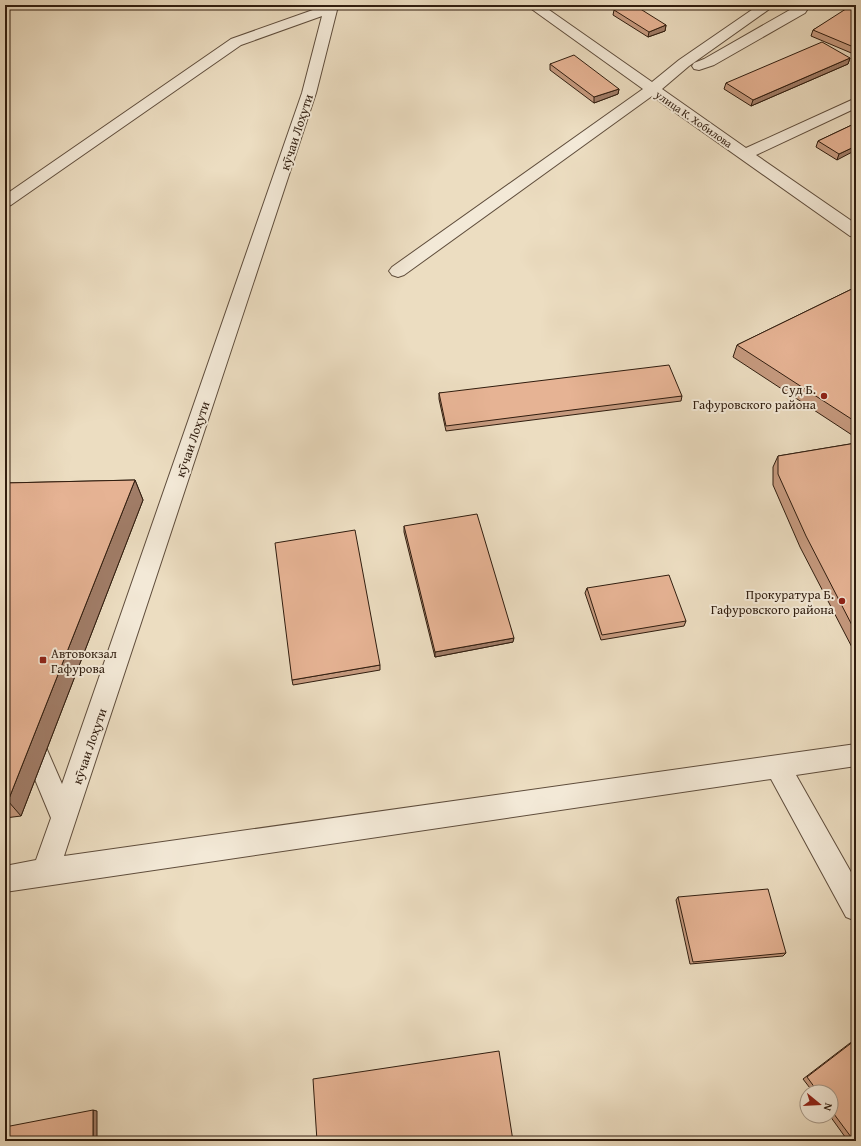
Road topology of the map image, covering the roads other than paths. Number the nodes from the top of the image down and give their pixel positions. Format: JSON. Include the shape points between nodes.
{"nodes":[{"id":1,"x":533,"y":5,"type":"edge"},
{"id":2,"x":768,"y":5,"type":"edge"},
{"id":3,"x":333,"y":7,"type":"edge"},
{"id":4,"x":800,"y":10,"type":"dead end"},
{"id":5,"x":669,"y":77,"type":"junction"},
{"id":6,"x":651,"y":90,"type":"junction"},
{"id":7,"x":856,"y":102,"type":"edge"},
{"id":8,"x":745,"y":154,"type":"junction"},
{"id":9,"x":5,"y":202,"type":"edge"},
{"id":10,"x":856,"y":232,"type":"edge"},
{"id":11,"x":398,"y":271,"type":"dead end"},
{"id":12,"x":5,"y":694,"type":"edge"},
{"id":13,"x":856,"y":755,"type":"edge"},
{"id":14,"x":778,"y":767,"type":"junction"},
{"id":15,"x":64,"y":819,"type":"junction"},
{"id":16,"x":45,"y":872,"type":"junction"},
{"id":17,"x":5,"y":879,"type":"edge"},
{"id":18,"x":856,"y":907,"type":"edge"}],
"edges":[{"from":1,"to":6,"type":"street","name":"улица К. Хобилова"},
{"from":2,"to":5,"type":"street","via":[[684,63]]},
{"from":3,"to":9,"type":"street","via":[[236,42]]},
{"from":3,"to":15,"type":"street","name":"кӯчаи Лоҳути","via":[[306,101]]},
{"from":4,"to":5,"type":"street","via":[[709,62]]},
{"from":5,"to":6,"type":"street"},
{"from":6,"to":8,"type":"street","name":"улица К. Хобилова"},
{"from":6,"to":11,"type":"street"},
{"from":7,"to":8,"type":"street"},
{"from":8,"to":10,"type":"street","name":"улица К. Хобилова"},
{"from":12,"to":15,"type":"street","via":[[14,700]]},
{"from":13,"to":14,"type":"street"},
{"from":14,"to":16,"type":"street"},
{"from":14,"to":18,"type":"street"},
{"from":15,"to":16,"type":"street","name":"кӯчаи Лоҳути"},
{"from":16,"to":17,"type":"street"}]}
